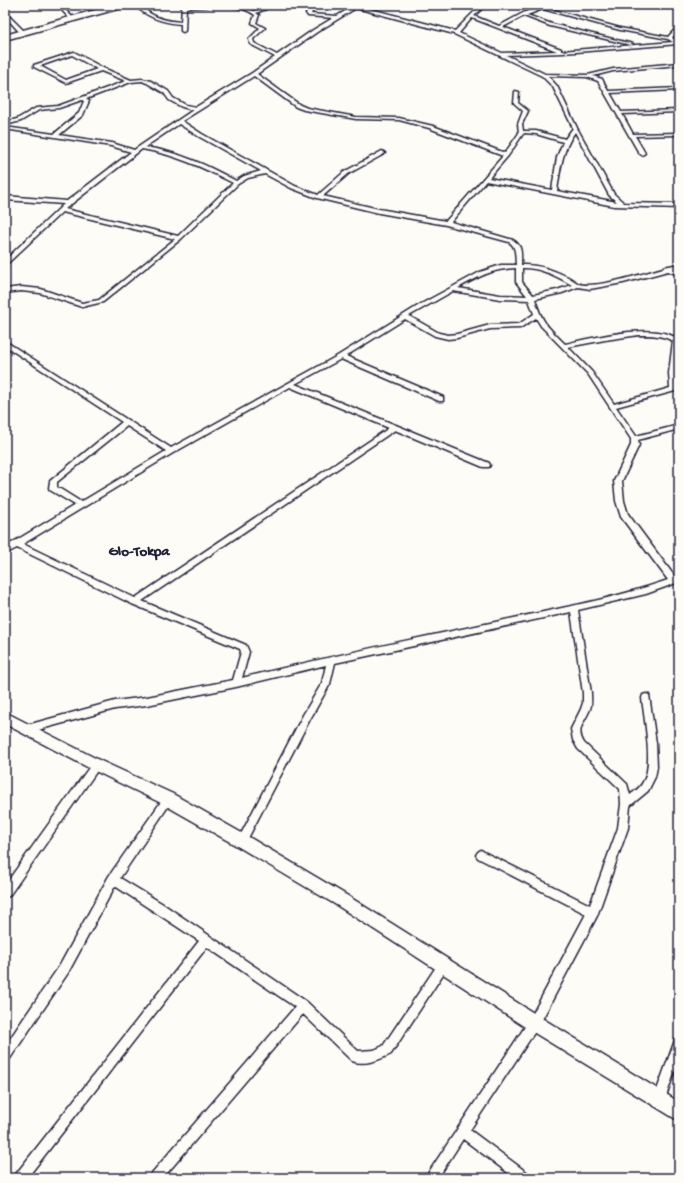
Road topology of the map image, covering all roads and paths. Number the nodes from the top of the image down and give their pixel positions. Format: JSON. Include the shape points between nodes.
{"nodes":[{"id":1,"x":59,"y":5,"type":"edge"},
{"id":2,"x":122,"y":5,"type":"edge"},
{"id":3,"x":136,"y":5,"type":"edge"},
{"id":4,"x":264,"y":5,"type":"edge"},
{"id":5,"x":313,"y":5,"type":"edge"},
{"id":6,"x":484,"y":5,"type":"edge"},
{"id":7,"x":184,"y":6,"type":"edge"},
{"id":8,"x":241,"y":6,"type":"edge"},
{"id":9,"x":357,"y":6,"type":"edge"},
{"id":10,"x":542,"y":7,"type":"edge"},
{"id":11,"x":254,"y":12,"type":"junction"},
{"id":12,"x":5,"y":13,"type":"edge"},
{"id":13,"x":524,"y":16,"type":"junction"},
{"id":14,"x":336,"y":17,"type":"junction"},
{"id":15,"x":472,"y":17,"type":"junction"},
{"id":16,"x":72,"y":19,"type":"junction"},
{"id":17,"x":183,"y":23,"type":"junction"},
{"id":18,"x":500,"y":26,"type":"junction"},
{"id":19,"x":679,"y":26,"type":"edge"},
{"id":20,"x":184,"y":31,"type":"dead end"},
{"id":21,"x":677,"y":31,"type":"edge"},
{"id":22,"x":23,"y":33,"type":"junction"},
{"id":23,"x":456,"y":33,"type":"junction"},
{"id":24,"x":5,"y":38,"type":"edge"},
{"id":25,"x":669,"y":38,"type":"junction"},
{"id":26,"x":679,"y":43,"type":"edge"},
{"id":27,"x":641,"y":46,"type":"junction"},
{"id":28,"x":562,"y":52,"type":"junction"},
{"id":29,"x":502,"y":54,"type":"junction"},
{"id":30,"x":277,"y":57,"type":"junction"},
{"id":31,"x":679,"y":64,"type":"edge"},
{"id":32,"x":101,"y":69,"type":"junction"},
{"id":33,"x":254,"y":74,"type":"junction"},
{"id":34,"x":544,"y":75,"type":"junction"},
{"id":35,"x":587,"y":76,"type":"junction"},
{"id":36,"x":130,"y":81,"type":"junction"},
{"id":37,"x":679,"y":89,"type":"edge"},
{"id":38,"x":517,"y":92,"type":"dead end"},
{"id":39,"x":607,"y":92,"type":"junction"},
{"id":40,"x":84,"y":99,"type":"junction"},
{"id":41,"x":197,"y":109,"type":"junction"},
{"id":42,"x":679,"y":111,"type":"edge"},
{"id":43,"x":619,"y":113,"type":"junction"},
{"id":44,"x":180,"y":122,"type":"junction"},
{"id":45,"x":5,"y":124,"type":"edge"},
{"id":46,"x":5,"y":128,"type":"edge"},
{"id":47,"x":575,"y":128,"type":"junction"},
{"id":48,"x":521,"y":133,"type":"junction"},
{"id":49,"x":679,"y":134,"type":"edge"},
{"id":50,"x":632,"y":135,"type":"junction"},
{"id":51,"x":55,"y":136,"type":"junction"},
{"id":52,"x":566,"y":141,"type":"junction"},
{"id":53,"x":142,"y":148,"type":"junction"},
{"id":54,"x":136,"y":152,"type":"junction"},
{"id":55,"x":382,"y":153,"type":"dead end"},
{"id":56,"x":642,"y":153,"type":"dead end"},
{"id":57,"x":506,"y":155,"type":"junction"},
{"id":58,"x":265,"y":172,"type":"junction"},
{"id":59,"x":484,"y":179,"type":"junction"},
{"id":60,"x":236,"y":183,"type":"junction"},
{"id":61,"x":554,"y":192,"type":"junction"},
{"id":62,"x":612,"y":196,"type":"junction"},
{"id":63,"x":319,"y":197,"type":"junction"},
{"id":64,"x":5,"y":198,"type":"edge"},
{"id":65,"x":605,"y":202,"type":"junction"},
{"id":66,"x":68,"y":204,"type":"junction"},
{"id":67,"x":622,"y":204,"type":"junction"},
{"id":68,"x":679,"y":206,"type":"edge"},
{"id":69,"x":61,"y":210,"type":"junction"},
{"id":70,"x":447,"y":223,"type":"junction"},
{"id":71,"x":179,"y":238,"type":"junction"},
{"id":72,"x":5,"y":263,"type":"edge"},
{"id":73,"x":518,"y":266,"type":"junction"},
{"id":74,"x":679,"y":266,"type":"edge"},
{"id":75,"x":666,"y":268,"type":"junction"},
{"id":76,"x":679,"y":273,"type":"edge"},
{"id":77,"x":577,"y":285,"type":"junction"},
{"id":78,"x":452,"y":289,"type":"junction"},
{"id":79,"x":5,"y":291,"type":"edge"},
{"id":80,"x":532,"y":298,"type":"junction"},
{"id":81,"x":537,"y":315,"type":"junction"},
{"id":82,"x":406,"y":317,"type":"junction"},
{"id":83,"x":5,"y":343,"type":"edge"},
{"id":84,"x":564,"y":346,"type":"junction"},
{"id":85,"x":341,"y":356,"type":"junction"},
{"id":86,"x":291,"y":385,"type":"junction"},
{"id":87,"x":676,"y":389,"type":"edge"},
{"id":88,"x":441,"y":399,"type":"dead end"},
{"id":89,"x":613,"y":406,"type":"junction"},
{"id":90,"x":126,"y":423,"type":"junction"},
{"id":91,"x":395,"y":427,"type":"junction"},
{"id":92,"x":679,"y":427,"type":"edge"},
{"id":93,"x":634,"y":439,"type":"junction"},
{"id":94,"x":171,"y":451,"type":"junction"},
{"id":95,"x":486,"y":465,"type":"dead end"},
{"id":96,"x":81,"y":505,"type":"junction"},
{"id":97,"x":16,"y":544,"type":"junction"},
{"id":98,"x":5,"y":551,"type":"edge"},
{"id":99,"x":676,"y":580,"type":"edge"},
{"id":100,"x":136,"y":602,"type":"junction"},
{"id":101,"x":574,"y":608,"type":"junction"},
{"id":102,"x":331,"y":660,"type":"junction"},
{"id":103,"x":236,"y":683,"type":"junction"},
{"id":104,"x":646,"y":698,"type":"dead end"},
{"id":105,"x":5,"y":718,"type":"edge"},
{"id":106,"x":28,"y":729,"type":"junction"},
{"id":107,"x":96,"y":765,"type":"junction"},
{"id":108,"x":168,"y":799,"type":"junction"},
{"id":109,"x":626,"y":804,"type":"junction"},
{"id":110,"x":242,"y":841,"type":"junction"},
{"id":111,"x":481,"y":855,"type":"dead end"},
{"id":112,"x":113,"y":878,"type":"junction"},
{"id":113,"x":5,"y":893,"type":"edge"},
{"id":114,"x":594,"y":912,"type":"junction"},
{"id":115,"x":206,"y":940,"type":"junction"},
{"id":116,"x":444,"y":965,"type":"junction"},
{"id":117,"x":303,"y":1006,"type":"junction"},
{"id":118,"x":534,"y":1023,"type":"junction"},
{"id":119,"x":679,"y":1043,"type":"edge"},
{"id":120,"x":5,"y":1056,"type":"edge"},
{"id":121,"x":659,"y":1101,"type":"junction"},
{"id":122,"x":679,"y":1112,"type":"edge"},
{"id":123,"x":463,"y":1132,"type":"junction"},
{"id":124,"x":20,"y":1178,"type":"edge"},
{"id":125,"x":155,"y":1178,"type":"edge"},
{"id":126,"x":431,"y":1178,"type":"edge"},
{"id":127,"x":525,"y":1178,"type":"edge"}],
"edges":[{"from":1,"to":16,"type":"street"},
{"from":2,"to":16,"type":"highway"},
{"from":3,"to":17,"type":"street","via":[[157,19]]},
{"from":4,"to":11,"type":"street","via":[[264,8]]},
{"from":5,"to":14,"type":"street","via":[[309,14]]},
{"from":6,"to":15,"type":"street"},
{"from":7,"to":8,"type":"street"},
{"from":7,"to":17,"type":"street"},
{"from":8,"to":11,"type":"street"},
{"from":9,"to":14,"type":"street"},
{"from":9,"to":23,"type":"street"},
{"from":10,"to":13,"type":"street"},
{"from":10,"to":25,"type":"street","via":[[620,29]]},
{"from":11,"to":30,"type":"street","via":[[257,15],[254,23],[263,28],[251,41],[252,44]]},
{"from":12,"to":22,"type":"street"},
{"from":13,"to":18,"type":"street"},
{"from":13,"to":27,"type":"street","via":[[551,25]]},
{"from":14,"to":30,"type":"street"},
{"from":15,"to":18,"type":"street"},
{"from":15,"to":23,"type":"street"},
{"from":16,"to":22,"type":"highway"},
{"from":17,"to":20,"type":"street"},
{"from":18,"to":28,"type":"street"},
{"from":19,"to":21,"type":"street"},
{"from":21,"to":25,"type":"street"},
{"from":22,"to":24,"type":"highway"},
{"from":23,"to":29,"type":"street"},
{"from":25,"to":26,"type":"street"},
{"from":26,"to":27,"type":"street"},
{"from":27,"to":28,"type":"street"},
{"from":28,"to":29,"type":"street"},
{"from":29,"to":34,"type":"street"},
{"from":30,"to":33,"type":"street"},
{"from":31,"to":35,"type":"street","via":[[613,70]]},
{"from":32,"to":32,"type":"street","via":[[66,82],[36,66],[72,53]]},
{"from":32,"to":36,"type":"street"},
{"from":33,"to":41,"type":"street"},
{"from":33,"to":57,"type":"street","via":[[306,109],[356,118],[399,120],[431,127]]},
{"from":34,"to":35,"type":"street"},
{"from":34,"to":47,"type":"street","via":[[555,86]]},
{"from":35,"to":39,"type":"street","via":[[600,80]]},
{"from":36,"to":40,"type":"street"},
{"from":36,"to":41,"type":"street","via":[[149,82],[166,92],[176,102]]},
{"from":37,"to":39,"type":"street"},
{"from":38,"to":48,"type":"street","via":[[516,103],[526,111],[520,124]]},
{"from":39,"to":43,"type":"street"},
{"from":40,"to":45,"type":"street","via":[[59,108],[38,109],[19,120]]},
{"from":40,"to":51,"type":"street","via":[[87,101],[82,114]]},
{"from":41,"to":44,"type":"street"},
{"from":42,"to":43,"type":"street"},
{"from":43,"to":50,"type":"street"},
{"from":44,"to":53,"type":"street"},
{"from":44,"to":58,"type":"street"},
{"from":46,"to":51,"type":"street"},
{"from":47,"to":52,"type":"street"},
{"from":47,"to":62,"type":"street"},
{"from":48,"to":52,"type":"street","via":[[531,132]]},
{"from":48,"to":57,"type":"street"},
{"from":49,"to":50,"type":"street"},
{"from":50,"to":56,"type":"street"},
{"from":51,"to":54,"type":"street","via":[[112,145]]},
{"from":52,"to":61,"type":"street","via":[[560,157]]},
{"from":53,"to":54,"type":"street"},
{"from":53,"to":60,"type":"street","via":[[187,158]]},
{"from":54,"to":66,"type":"street"},
{"from":55,"to":63,"type":"street","via":[[346,173]]},
{"from":57,"to":59,"type":"street"},
{"from":58,"to":60,"type":"street","via":[[256,173]]},
{"from":58,"to":63,"type":"street","via":[[292,187]]},
{"from":59,"to":61,"type":"street"},
{"from":59,"to":70,"type":"street"},
{"from":60,"to":71,"type":"street"},
{"from":61,"to":65,"type":"street"},
{"from":62,"to":65,"type":"street"},
{"from":62,"to":67,"type":"street"},
{"from":63,"to":70,"type":"street"},
{"from":64,"to":66,"type":"street"},
{"from":65,"to":67,"type":"street"},
{"from":66,"to":69,"type":"street"},
{"from":67,"to":68,"type":"street"},
{"from":69,"to":71,"type":"street"},
{"from":69,"to":72,"type":"street"},
{"from":70,"to":73,"type":"street","via":[[512,241],[518,249]]},
{"from":71,"to":79,"type":"street","via":[[101,301],[90,305],[71,303],[41,291]]},
{"from":73,"to":77,"type":"street","via":[[543,269]]},
{"from":73,"to":78,"type":"street","via":[[501,267],[482,273]]},
{"from":73,"to":80,"type":"street","via":[[519,282]]},
{"from":74,"to":75,"type":"street"},
{"from":75,"to":76,"type":"street"},
{"from":75,"to":77,"type":"street","via":[[623,282],[590,287]]},
{"from":77,"to":80,"type":"street","via":[[557,294]]},
{"from":78,"to":80,"type":"street","via":[[509,299]]},
{"from":78,"to":82,"type":"street"},
{"from":80,"to":81,"type":"street"},
{"from":81,"to":82,"type":"street","via":[[520,326],[490,326],[448,337],[437,335]]},
{"from":81,"to":84,"type":"street","via":[[543,325]]},
{"from":82,"to":85,"type":"street"},
{"from":83,"to":90,"type":"street"},
{"from":84,"to":87,"type":"street","via":[[632,334],[672,336],[676,340],[672,373]]},
{"from":84,"to":89,"type":"street","via":[[590,373]]},
{"from":85,"to":86,"type":"street"},
{"from":85,"to":88,"type":"street"},
{"from":86,"to":91,"type":"street"},
{"from":86,"to":94,"type":"street"},
{"from":87,"to":89,"type":"street"},
{"from":89,"to":93,"type":"street"},
{"from":90,"to":94,"type":"street"},
{"from":90,"to":96,"type":"street","via":[[54,481],[53,488]]},
{"from":91,"to":95,"type":"street"},
{"from":91,"to":100,"type":"street"},
{"from":92,"to":93,"type":"street"},
{"from":93,"to":99,"type":"street","via":[[635,445],[618,481],[624,515]]},
{"from":94,"to":96,"type":"street"},
{"from":96,"to":97,"type":"street"},
{"from":97,"to":98,"type":"street"},
{"from":97,"to":100,"type":"street"},
{"from":99,"to":101,"type":"street","via":[[646,591]]},
{"from":100,"to":103,"type":"street","via":[[243,648],[245,652]]},
{"from":101,"to":102,"type":"street"},
{"from":101,"to":109,"type":"street","via":[[587,693],[587,704],[575,731],[578,742],[624,787]]},
{"from":102,"to":103,"type":"street"},
{"from":102,"to":110,"type":"street","via":[[326,684]]},
{"from":103,"to":106,"type":"street","via":[[115,705]]},
{"from":104,"to":109,"type":"street","via":[[653,764],[651,777],[647,786]]},
{"from":105,"to":106,"type":"main road"},
{"from":106,"to":107,"type":"main road"},
{"from":107,"to":108,"type":"main road"},
{"from":107,"to":113,"type":"street"},
{"from":108,"to":110,"type":"main road"},
{"from":108,"to":112,"type":"street"},
{"from":109,"to":114,"type":"street","via":[[623,828]]},
{"from":110,"to":116,"type":"main road"},
{"from":111,"to":114,"type":"street"},
{"from":112,"to":115,"type":"street"},
{"from":112,"to":120,"type":"street","via":[[64,969]]},
{"from":114,"to":118,"type":"street"},
{"from":115,"to":117,"type":"street"},
{"from":115,"to":124,"type":"street"},
{"from":116,"to":117,"type":"street","via":[[387,1050],[375,1056],[356,1057]]},
{"from":116,"to":118,"type":"main road"},
{"from":117,"to":125,"type":"street"},
{"from":118,"to":121,"type":"main road"},
{"from":118,"to":123,"type":"street"},
{"from":119,"to":121,"type":"street"},
{"from":121,"to":122,"type":"main road"},
{"from":123,"to":126,"type":"street"},
{"from":123,"to":127,"type":"street"}]}
